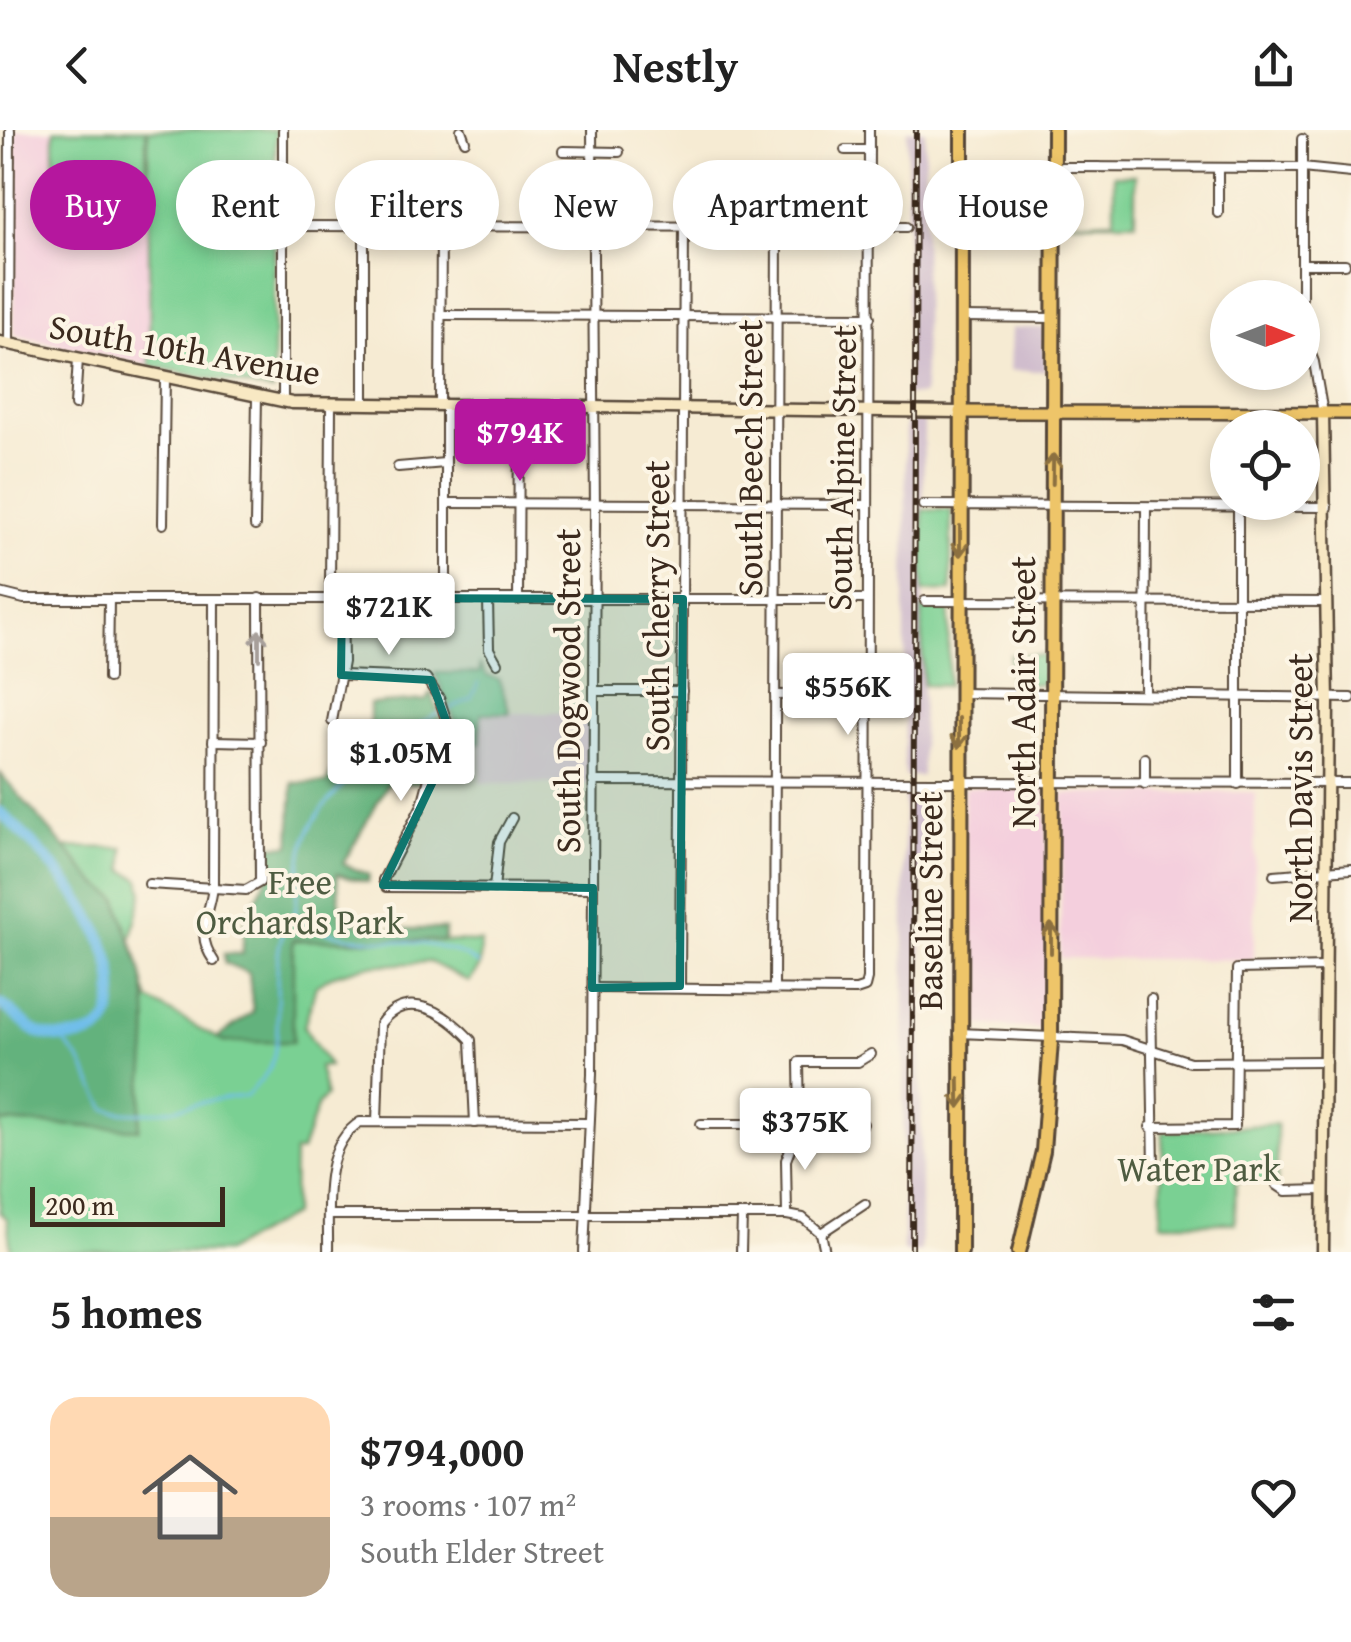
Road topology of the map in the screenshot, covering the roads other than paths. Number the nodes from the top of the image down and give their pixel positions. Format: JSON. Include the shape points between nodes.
{"nodes":[{"id":1,"x":10,"y":130,"type":"edge"},
{"id":2,"x":283,"y":130,"type":"edge"},
{"id":3,"x":461,"y":130,"type":"edge"},
{"id":4,"x":592,"y":130,"type":"edge"},
{"id":5,"x":869,"y":130,"type":"edge"},
{"id":6,"x":962,"y":130,"type":"edge"},
{"id":7,"x":1054,"y":130,"type":"edge"},
{"id":8,"x":1302,"y":138,"type":"dead end"},
{"id":9,"x":465,"y":141,"type":"dead end"},
{"id":10,"x":844,"y":150,"type":"dead end"},
{"id":11,"x":869,"y":150,"type":"junction"},
{"id":12,"x":592,"y":151,"type":"junction"},
{"id":13,"x":563,"y":152,"type":"dead end"},
{"id":14,"x":619,"y":152,"type":"dead end"},
{"id":15,"x":283,"y":160,"type":"edge"},
{"id":16,"x":592,"y":160,"type":"edge"},
{"id":17,"x":869,"y":160,"type":"edge"},
{"id":18,"x":1058,"y":160,"type":"edge"},
{"id":19,"x":1084,"y":167,"type":"edge"},
{"id":20,"x":1218,"y":168,"type":"junction"},
{"id":21,"x":1302,"y":168,"type":"junction"},
{"id":22,"x":1351,"y":173,"type":"edge"},
{"id":23,"x":5,"y":194,"type":"edge"},
{"id":24,"x":1218,"y":214,"type":"dead end"},
{"id":25,"x":283,"y":250,"type":"edge"},
{"id":26,"x":364,"y":250,"type":"edge"},
{"id":27,"x":441,"y":250,"type":"edge"},
{"id":28,"x":594,"y":250,"type":"edge"},
{"id":29,"x":684,"y":250,"type":"edge"},
{"id":30,"x":777,"y":250,"type":"edge"},
{"id":31,"x":870,"y":250,"type":"edge"},
{"id":32,"x":1056,"y":250,"type":"edge"},
{"id":33,"x":1302,"y":264,"type":"junction"},
{"id":34,"x":1345,"y":264,"type":"dead end"},
{"id":35,"x":1302,"y":280,"type":"edge"},
{"id":36,"x":441,"y":315,"type":"junction"},
{"id":37,"x":594,"y":316,"type":"junction"},
{"id":38,"x":684,"y":316,"type":"junction"},
{"id":39,"x":961,"y":316,"type":"junction"},
{"id":40,"x":776,"y":317,"type":"junction"},
{"id":41,"x":870,"y":317,"type":"junction"},
{"id":42,"x":1054,"y":318,"type":"junction"},
{"id":43,"x":5,"y":343,"type":"edge"},
{"id":44,"x":78,"y":358,"type":"junction"},
{"id":45,"x":165,"y":377,"type":"junction"},
{"id":46,"x":1319,"y":390,"type":"edge"},
{"id":47,"x":257,"y":396,"type":"junction"},
{"id":48,"x":283,"y":402,"type":"junction"},
{"id":49,"x":330,"y":403,"type":"junction"},
{"id":50,"x":364,"y":404,"type":"junction"},
{"id":51,"x":443,"y":404,"type":"junction"},
{"id":52,"x":75,"y":405,"type":"dead end"},
{"id":53,"x":519,"y":406,"type":"junction"},
{"id":54,"x":593,"y":410,"type":"junction"},
{"id":55,"x":684,"y":410,"type":"junction"},
{"id":56,"x":776,"y":410,"type":"junction"},
{"id":57,"x":869,"y":411,"type":"junction"},
{"id":58,"x":1054,"y":411,"type":"junction"},
{"id":59,"x":960,"y":412,"type":"junction"},
{"id":60,"x":1210,"y":412,"type":"edge"},
{"id":61,"x":1320,"y":413,"type":"edge"},
{"id":62,"x":1323,"y":413,"type":"junction"},
{"id":63,"x":1351,"y":414,"type":"edge"},
{"id":64,"x":445,"y":464,"type":"junction"},
{"id":65,"x":398,"y":466,"type":"dead end"},
{"id":66,"x":446,"y":503,"type":"junction"},
{"id":67,"x":518,"y":503,"type":"junction"},
{"id":68,"x":594,"y":504,"type":"junction"},
{"id":69,"x":684,"y":504,"type":"junction"},
{"id":70,"x":776,"y":504,"type":"junction"},
{"id":71,"x":923,"y":504,"type":"dead end"},
{"id":72,"x":960,"y":505,"type":"junction"},
{"id":73,"x":868,"y":506,"type":"junction"},
{"id":74,"x":1210,"y":506,"type":"edge"},
{"id":75,"x":1053,"y":507,"type":"junction"},
{"id":76,"x":1146,"y":507,"type":"junction"},
{"id":77,"x":1320,"y":508,"type":"edge"},
{"id":78,"x":1327,"y":508,"type":"junction"},
{"id":79,"x":1238,"y":520,"type":"edge"},
{"id":80,"x":163,"y":524,"type":"dead end"},
{"id":81,"x":255,"y":526,"type":"dead end"},
{"id":82,"x":0,"y":593,"type":"edge"},
{"id":83,"x":214,"y":598,"type":"junction"},
{"id":84,"x":259,"y":598,"type":"junction"},
{"id":85,"x":330,"y":598,"type":"junction"},
{"id":86,"x":342,"y":598,"type":"junction"},
{"id":87,"x":108,"y":599,"type":"junction"},
{"id":88,"x":446,"y":599,"type":"junction"},
{"id":89,"x":867,"y":599,"type":"junction"},
{"id":90,"x":488,"y":600,"type":"junction"},
{"id":91,"x":518,"y":600,"type":"junction"},
{"id":92,"x":595,"y":600,"type":"junction"},
{"id":93,"x":683,"y":600,"type":"junction"},
{"id":94,"x":776,"y":600,"type":"junction"},
{"id":95,"x":925,"y":601,"type":"dead end"},
{"id":96,"x":960,"y":601,"type":"junction"},
{"id":97,"x":1052,"y":601,"type":"junction"},
{"id":98,"x":1145,"y":602,"type":"junction"},
{"id":99,"x":1238,"y":602,"type":"junction"},
{"id":100,"x":1327,"y":602,"type":"junction"},
{"id":101,"x":497,"y":664,"type":"dead end"},
{"id":102,"x":340,"y":675,"type":"junction"},
{"id":103,"x":108,"y":678,"type":"dead end"},
{"id":104,"x":594,"y":691,"type":"junction"},
{"id":105,"x":682,"y":691,"type":"junction"},
{"id":106,"x":960,"y":693,"type":"junction"},
{"id":107,"x":867,"y":694,"type":"junction"},
{"id":108,"x":1052,"y":694,"type":"junction"},
{"id":109,"x":1145,"y":694,"type":"junction"},
{"id":110,"x":1238,"y":694,"type":"junction"},
{"id":111,"x":775,"y":695,"type":"junction"},
{"id":112,"x":1328,"y":696,"type":"junction"},
{"id":113,"x":1351,"y":698,"type":"edge"},
{"id":114,"x":332,"y":721,"type":"dead end"},
{"id":115,"x":214,"y":742,"type":"junction"},
{"id":116,"x":261,"y":742,"type":"junction"},
{"id":117,"x":1145,"y":758,"type":"dead end"},
{"id":118,"x":593,"y":781,"type":"junction"},
{"id":119,"x":682,"y":782,"type":"junction"},
{"id":120,"x":774,"y":782,"type":"junction"},
{"id":121,"x":867,"y":783,"type":"junction"},
{"id":122,"x":959,"y":783,"type":"junction"},
{"id":123,"x":1326,"y":783,"type":"junction"},
{"id":124,"x":1052,"y":784,"type":"junction"},
{"id":125,"x":1145,"y":784,"type":"junction"},
{"id":126,"x":1238,"y":784,"type":"junction"},
{"id":127,"x":1351,"y":784,"type":"edge"},
{"id":128,"x":512,"y":818,"type":"dead end"},
{"id":129,"x":1351,"y":869,"type":"edge"},
{"id":130,"x":1326,"y":870,"type":"junction"},
{"id":131,"x":1274,"y":875,"type":"dead end"},
{"id":132,"x":148,"y":884,"type":"dead end"},
{"id":133,"x":214,"y":887,"type":"junction"},
{"id":134,"x":494,"y":888,"type":"junction"},
{"id":135,"x":593,"y":888,"type":"junction"},
{"id":136,"x":214,"y":961,"type":"dead end"},
{"id":137,"x":1326,"y":967,"type":"junction"},
{"id":138,"x":680,"y":986,"type":"junction"},
{"id":139,"x":592,"y":988,"type":"junction"},
{"id":140,"x":774,"y":989,"type":"junction"},
{"id":141,"x":1151,"y":999,"type":"dead end"},
{"id":142,"x":958,"y":1033,"type":"junction"},
{"id":143,"x":1051,"y":1035,"type":"junction"},
{"id":144,"x":1150,"y":1049,"type":"junction"},
{"id":145,"x":871,"y":1054,"type":"dead end"},
{"id":146,"x":1236,"y":1061,"type":"junction"},
{"id":147,"x":1326,"y":1062,"type":"junction"},
{"id":148,"x":377,"y":1122,"type":"junction"},
{"id":149,"x":475,"y":1123,"type":"junction"},
{"id":150,"x":588,"y":1124,"type":"junction"},
{"id":151,"x":701,"y":1124,"type":"dead end"},
{"id":152,"x":800,"y":1124,"type":"junction"},
{"id":153,"x":863,"y":1124,"type":"dead end"},
{"id":154,"x":1150,"y":1127,"type":"junction"},
{"id":155,"x":1154,"y":1168,"type":"dead end"},
{"id":156,"x":1277,"y":1185,"type":"dead end"},
{"id":157,"x":1324,"y":1190,"type":"junction"},
{"id":158,"x":510,"y":1204,"type":"dead end"},
{"id":159,"x":865,"y":1204,"type":"dead end"},
{"id":160,"x":742,"y":1215,"type":"junction"},
{"id":161,"x":787,"y":1215,"type":"junction"},
{"id":162,"x":328,"y":1216,"type":"junction"},
{"id":163,"x":510,"y":1216,"type":"junction"},
{"id":164,"x":588,"y":1216,"type":"junction"},
{"id":165,"x":820,"y":1233,"type":"junction"},
{"id":166,"x":1325,"y":1251,"type":"edge"},
{"id":167,"x":328,"y":1252,"type":"edge"},
{"id":168,"x":584,"y":1252,"type":"edge"},
{"id":169,"x":741,"y":1252,"type":"edge"},
{"id":170,"x":825,"y":1252,"type":"edge"},
{"id":171,"x":961,"y":1252,"type":"edge"},
{"id":172,"x":1020,"y":1252,"type":"edge"}],
"edges":[{"from":1,"to":23,"type":"street"},
{"from":2,"to":15,"type":"street"},
{"from":3,"to":9,"type":"street"},
{"from":4,"to":12,"type":"street","name":"South Dogwood Street"},
{"from":5,"to":11,"type":"street","name":"South Alpine Street"},
{"from":6,"to":39,"type":"highway","name":"Baseline Street"},
{"from":7,"to":18,"type":"highway","name":"North Adair Street"},
{"from":8,"to":21,"type":"street"},
{"from":10,"to":11,"type":"street"},
{"from":11,"to":17,"type":"street","name":"South Alpine Street"},
{"from":12,"to":13,"type":"street"},
{"from":12,"to":14,"type":"street"},
{"from":12,"to":16,"type":"street","name":"South Dogwood Street"},
{"from":19,"to":20,"type":"street"},
{"from":20,"to":21,"type":"street"},
{"from":20,"to":24,"type":"street"},
{"from":21,"to":22,"type":"street"},
{"from":21,"to":33,"type":"street"},
{"from":23,"to":43,"type":"street"},
{"from":25,"to":48,"type":"street"},
{"from":26,"to":50,"type":"street"},
{"from":27,"to":36,"type":"street"},
{"from":28,"to":37,"type":"street","name":"South Dogwood Street"},
{"from":29,"to":38,"type":"street","name":"South Cherry Street"},
{"from":30,"to":40,"type":"street","name":"South Beech Street"},
{"from":31,"to":41,"type":"street","name":"South Alpine Street"},
{"from":32,"to":42,"type":"highway","name":"North Adair Street"},
{"from":33,"to":34,"type":"street"},
{"from":33,"to":35,"type":"street"},
{"from":36,"to":37,"type":"street"},
{"from":36,"to":51,"type":"street"},
{"from":37,"to":38,"type":"street"},
{"from":37,"to":54,"type":"street","name":"South Dogwood Street"},
{"from":38,"to":40,"type":"street"},
{"from":38,"to":55,"type":"street","name":"South Cherry Street"},
{"from":39,"to":42,"type":"street"},
{"from":39,"to":59,"type":"highway","name":"Baseline Street"},
{"from":40,"to":41,"type":"street"},
{"from":40,"to":56,"type":"street","name":"South Beech Street"},
{"from":41,"to":57,"type":"street","name":"South Alpine Street"},
{"from":42,"to":58,"type":"highway","name":"North Adair Street"},
{"from":43,"to":44,"type":"main road","name":"South 10th Avenue"},
{"from":44,"to":45,"type":"main road","name":"South 10th Avenue"},
{"from":44,"to":52,"type":"street"},
{"from":45,"to":47,"type":"main road","name":"South 10th Avenue"},
{"from":45,"to":80,"type":"street"},
{"from":46,"to":62,"type":"street","name":"North Davis Street"},
{"from":47,"to":48,"type":"main road","name":"South 10th Avenue"},
{"from":47,"to":81,"type":"street"},
{"from":48,"to":49,"type":"main road","name":"South 10th Avenue"},
{"from":49,"to":50,"type":"main road","name":"South 10th Avenue"},
{"from":49,"to":85,"type":"street"},
{"from":50,"to":51,"type":"main road","name":"South 10th Avenue"},
{"from":51,"to":53,"type":"main road","name":"South 10th Avenue"},
{"from":51,"to":64,"type":"street"},
{"from":53,"to":54,"type":"main road","name":"South 10th Avenue"},
{"from":53,"to":67,"type":"street"},
{"from":54,"to":55,"type":"main road","name":"South 10th Avenue"},
{"from":54,"to":68,"type":"street","name":"South Dogwood Street"},
{"from":55,"to":56,"type":"main road","name":"South 10th Avenue"},
{"from":55,"to":69,"type":"street","name":"South Cherry Street"},
{"from":56,"to":57,"type":"main road","name":"South 10th Avenue"},
{"from":56,"to":70,"type":"street","name":"South Beech Street"},
{"from":57,"to":59,"type":"main road","name":"South 10th Avenue"},
{"from":57,"to":73,"type":"street","name":"South Alpine Street"},
{"from":58,"to":59,"type":"main road"},
{"from":58,"to":60,"type":"main road"},
{"from":75,"to":58,"type":"highway","name":"North Adair Street","one_way":true},
{"from":59,"to":72,"type":"highway","name":"Baseline Street"},
{"from":61,"to":62,"type":"main road"},
{"from":62,"to":63,"type":"main road"},
{"from":62,"to":78,"type":"main road","name":"North Davis Street"},
{"from":64,"to":65,"type":"street"},
{"from":64,"to":66,"type":"street"},
{"from":66,"to":67,"type":"street"},
{"from":66,"to":88,"type":"street"},
{"from":67,"to":68,"type":"street"},
{"from":67,"to":91,"type":"street"},
{"from":68,"to":69,"type":"street"},
{"from":68,"to":92,"type":"street","name":"South Dogwood Street"},
{"from":69,"to":70,"type":"street"},
{"from":69,"to":93,"type":"street","name":"South Cherry Street"},
{"from":70,"to":73,"type":"street"},
{"from":70,"to":94,"type":"street","name":"South Beech Street"},
{"from":71,"to":72,"type":"street"},
{"from":72,"to":75,"type":"street"},
{"from":72,"to":96,"type":"highway","name":"Baseline Street","one_way":true},
{"from":73,"to":89,"type":"street","name":"South Alpine Street"},
{"from":74,"to":76,"type":"street"},
{"from":75,"to":76,"type":"street"},
{"from":75,"to":97,"type":"highway","name":"North Adair Street"},
{"from":76,"to":98,"type":"street"},
{"from":77,"to":78,"type":"street"},
{"from":78,"to":100,"type":"main road","name":"North Davis Street"},
{"from":79,"to":99,"type":"street"},
{"from":82,"to":87,"type":"street"},
{"from":83,"to":84,"type":"street"},
{"from":83,"to":87,"type":"street"},
{"from":83,"to":115,"type":"street"},
{"from":84,"to":85,"type":"street"},
{"from":116,"to":84,"type":"street","one_way":true},
{"from":85,"to":86,"type":"street"},
{"from":86,"to":88,"type":"street"},
{"from":86,"to":102,"type":"street"},
{"from":87,"to":103,"type":"street"},
{"from":88,"to":90,"type":"street"},
{"from":89,"to":94,"type":"street"},
{"from":89,"to":107,"type":"street","name":"South Alpine Street"},
{"from":90,"to":91,"type":"street"},
{"from":90,"to":101,"type":"street","via":[[488,644]]},
{"from":91,"to":92,"type":"street"},
{"from":92,"to":93,"type":"street"},
{"from":92,"to":104,"type":"street","name":"South Dogwood Street"},
{"from":93,"to":94,"type":"street"},
{"from":93,"to":105,"type":"street","name":"South Cherry Street"},
{"from":94,"to":111,"type":"street","name":"South Beech Street"},
{"from":95,"to":96,"type":"street"},
{"from":96,"to":97,"type":"street"},
{"from":96,"to":106,"type":"highway","name":"Baseline Street"},
{"from":97,"to":98,"type":"street"},
{"from":97,"to":108,"type":"highway","name":"North Adair Street"},
{"from":98,"to":99,"type":"street"},
{"from":98,"to":109,"type":"street"},
{"from":99,"to":100,"type":"street"},
{"from":99,"to":110,"type":"street"},
{"from":100,"to":112,"type":"main road","name":"North Davis Street"},
{"from":102,"to":114,"type":"street"},
{"from":102,"to":134,"type":"street","via":[[426,678],[453,736],[431,771],[422,806],[383,885]]},
{"from":104,"to":105,"type":"street"},
{"from":104,"to":118,"type":"street","name":"South Dogwood Street"},
{"from":105,"to":119,"type":"street","name":"South Cherry Street"},
{"from":106,"to":108,"type":"street"},
{"from":106,"to":122,"type":"highway","name":"Baseline Street","one_way":true},
{"from":107,"to":111,"type":"street"},
{"from":107,"to":121,"type":"street","name":"South Alpine Street"},
{"from":108,"to":109,"type":"street"},
{"from":108,"to":124,"type":"highway","name":"North Adair Street"},
{"from":109,"to":110,"type":"street"},
{"from":110,"to":112,"type":"street"},
{"from":110,"to":126,"type":"street"},
{"from":111,"to":120,"type":"street","name":"South Beech Street"},
{"from":112,"to":113,"type":"street"},
{"from":112,"to":123,"type":"main road","name":"North Davis Street"},
{"from":115,"to":116,"type":"street"},
{"from":115,"to":133,"type":"street"},
{"from":116,"to":133,"type":"street","via":[[261,877],[257,886]]},
{"from":117,"to":125,"type":"street"},
{"from":118,"to":119,"type":"street"},
{"from":118,"to":135,"type":"street","name":"South Dogwood Street"},
{"from":119,"to":120,"type":"street"},
{"from":119,"to":138,"type":"street","name":"South Cherry Street"},
{"from":120,"to":121,"type":"street"},
{"from":120,"to":140,"type":"street","name":"South Beech Street"},
{"from":121,"to":122,"type":"street"},
{"from":121,"to":140,"type":"street","name":"South Alpine Street","via":[[864,987]]},
{"from":122,"to":124,"type":"street"},
{"from":122,"to":142,"type":"highway","name":"Baseline Street"},
{"from":123,"to":126,"type":"street"},
{"from":123,"to":127,"type":"street"},
{"from":123,"to":130,"type":"main road","name":"North Davis Street"},
{"from":124,"to":125,"type":"street"},
{"from":143,"to":124,"type":"highway","name":"North Adair Street","one_way":true},
{"from":125,"to":126,"type":"street"},
{"from":128,"to":134,"type":"street","via":[[499,842]]},
{"from":129,"to":130,"type":"street"},
{"from":130,"to":131,"type":"street"},
{"from":130,"to":137,"type":"main road","name":"North Davis Street"},
{"from":132,"to":133,"type":"street"},
{"from":133,"to":136,"type":"street","via":[[202,924]]},
{"from":134,"to":135,"type":"street"},
{"from":135,"to":139,"type":"street","name":"South Dogwood Street"},
{"from":137,"to":146,"type":"street","via":[[1237,968]]},
{"from":137,"to":147,"type":"main road","name":"North Davis Street"},
{"from":138,"to":139,"type":"street"},
{"from":138,"to":140,"type":"street"},
{"from":139,"to":150,"type":"street","name":"South Dogwood Street"},
{"from":141,"to":144,"type":"street"},
{"from":142,"to":143,"type":"street"},
{"from":142,"to":171,"type":"highway","name":"Baseline Street","one_way":true},
{"from":143,"to":144,"type":"street"},
{"from":143,"to":172,"type":"highway","name":"North Adair Street","via":[[1042,1151]]},
{"from":144,"to":146,"type":"street","via":[[1175,1060]]},
{"from":144,"to":154,"type":"street"},
{"from":145,"to":152,"type":"street","via":[[858,1062],[800,1062]]},
{"from":146,"to":147,"type":"street"},
{"from":146,"to":154,"type":"street","via":[[1235,1126]]},
{"from":147,"to":157,"type":"main road","name":"North Davis Street"},
{"from":148,"to":149,"type":"street"},
{"from":148,"to":149,"type":"street","via":[[380,1024],[389,1011],[410,1003],[471,1040]]},
{"from":148,"to":162,"type":"street","via":[[353,1127],[340,1142]]},
{"from":149,"to":150,"type":"street"},
{"from":150,"to":164,"type":"street","name":"South Dogwood Street"},
{"from":151,"to":152,"type":"street"},
{"from":152,"to":153,"type":"street"},
{"from":152,"to":161,"type":"street","via":[[786,1160]]},
{"from":154,"to":155,"type":"street"},
{"from":156,"to":157,"type":"street","via":[[1286,1191]]},
{"from":157,"to":166,"type":"main road","name":"North Davis Street"},
{"from":158,"to":163,"type":"street"},
{"from":159,"to":165,"type":"street"},
{"from":160,"to":161,"type":"street"},
{"from":160,"to":164,"type":"street"},
{"from":160,"to":169,"type":"street"},
{"from":161,"to":165,"type":"street","via":[[804,1218]]},
{"from":162,"to":163,"type":"street","via":[[428,1210]]},
{"from":162,"to":167,"type":"street"},
{"from":163,"to":164,"type":"street"},
{"from":164,"to":168,"type":"street","name":"South Dogwood Street"},
{"from":165,"to":170,"type":"street"}]}
